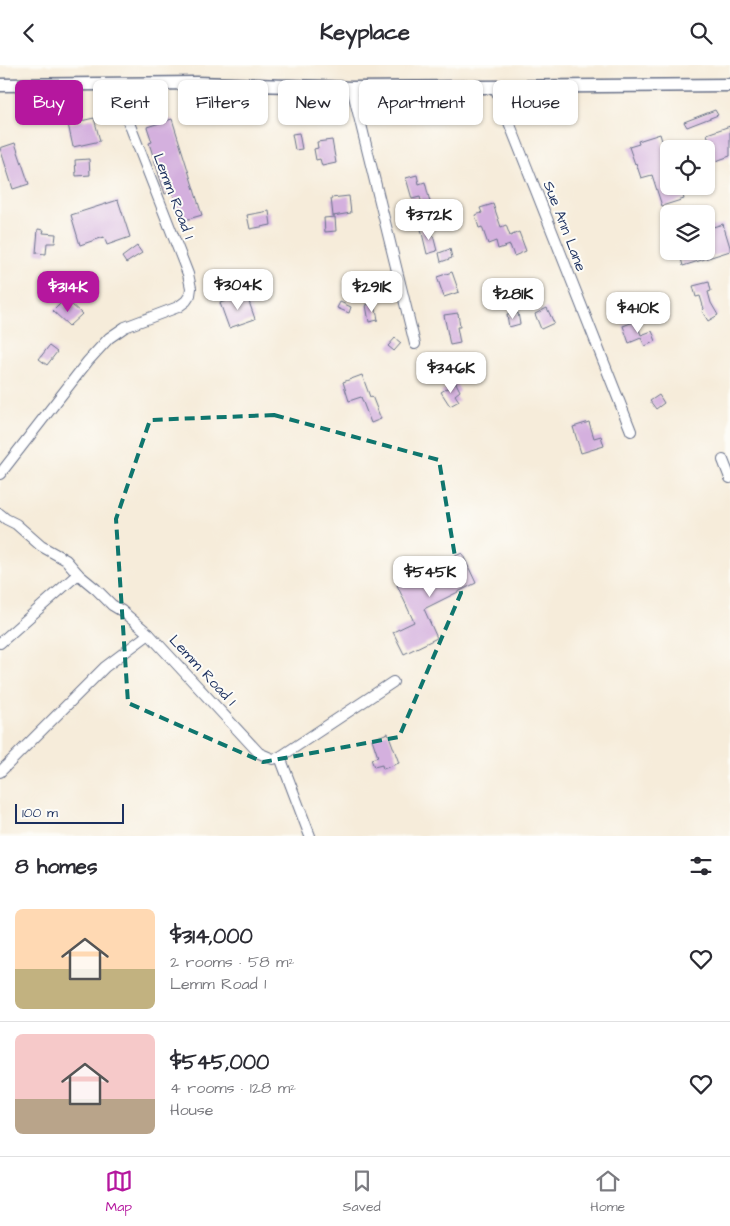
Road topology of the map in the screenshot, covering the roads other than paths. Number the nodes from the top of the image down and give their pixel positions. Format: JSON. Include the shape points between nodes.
{"nodes":[{"id":1,"x":168,"y":83,"type":"edge"},
{"id":2,"x":93,"y":84,"type":"edge"},
{"id":3,"x":0,"y":85,"type":"edge"},
{"id":4,"x":730,"y":85,"type":"edge"},
{"id":5,"x":578,"y":86,"type":"edge"},
{"id":6,"x":493,"y":87,"type":"edge"},
{"id":7,"x":352,"y":88,"type":"junction"},
{"id":8,"x":130,"y":125,"type":"edge"},
{"id":9,"x":510,"y":125,"type":"edge"},
{"id":10,"x":415,"y":344,"type":"dead end"},
{"id":11,"x":630,"y":431,"type":"dead end"},
{"id":12,"x":723,"y":459,"type":"dead end"},
{"id":13,"x":0,"y":474,"type":"edge"},
{"id":14,"x":730,"y":478,"type":"edge"},
{"id":15,"x":0,"y":514,"type":"edge"},
{"id":16,"x":78,"y":574,"type":"junction"},
{"id":17,"x":149,"y":635,"type":"junction"},
{"id":18,"x":0,"y":643,"type":"edge"},
{"id":19,"x":393,"y":682,"type":"dead end"},
{"id":20,"x":280,"y":757,"type":"junction"},
{"id":21,"x":0,"y":772,"type":"edge"},
{"id":22,"x":310,"y":836,"type":"edge"}],
"edges":[{"from":1,"to":7,"type":"main road"},
{"from":2,"to":3,"type":"main road"},
{"from":4,"to":5,"type":"main road"},
{"from":6,"to":7,"type":"main road"},
{"from":7,"to":10,"type":"street"},
{"from":8,"to":13,"type":"street","name":"Lemm Road 1","via":[[188,274],[190,295],[178,307],[125,327],[109,337]]},
{"from":9,"to":11,"type":"street","name":"Sue Ann Lane"},
{"from":12,"to":14,"type":"street"},
{"from":15,"to":16,"type":"street","name":"Lemm Road 1","via":[[41,546],[66,560]]},
{"from":16,"to":17,"type":"street","name":"Lemm Road 1"},
{"from":16,"to":18,"type":"street"},
{"from":17,"to":20,"type":"street","name":"Lemm Road 1","via":[[259,753],[272,759]]},
{"from":17,"to":21,"type":"street","via":[[105,667]]},
{"from":19,"to":20,"type":"street"},
{"from":20,"to":22,"type":"street"}]}
